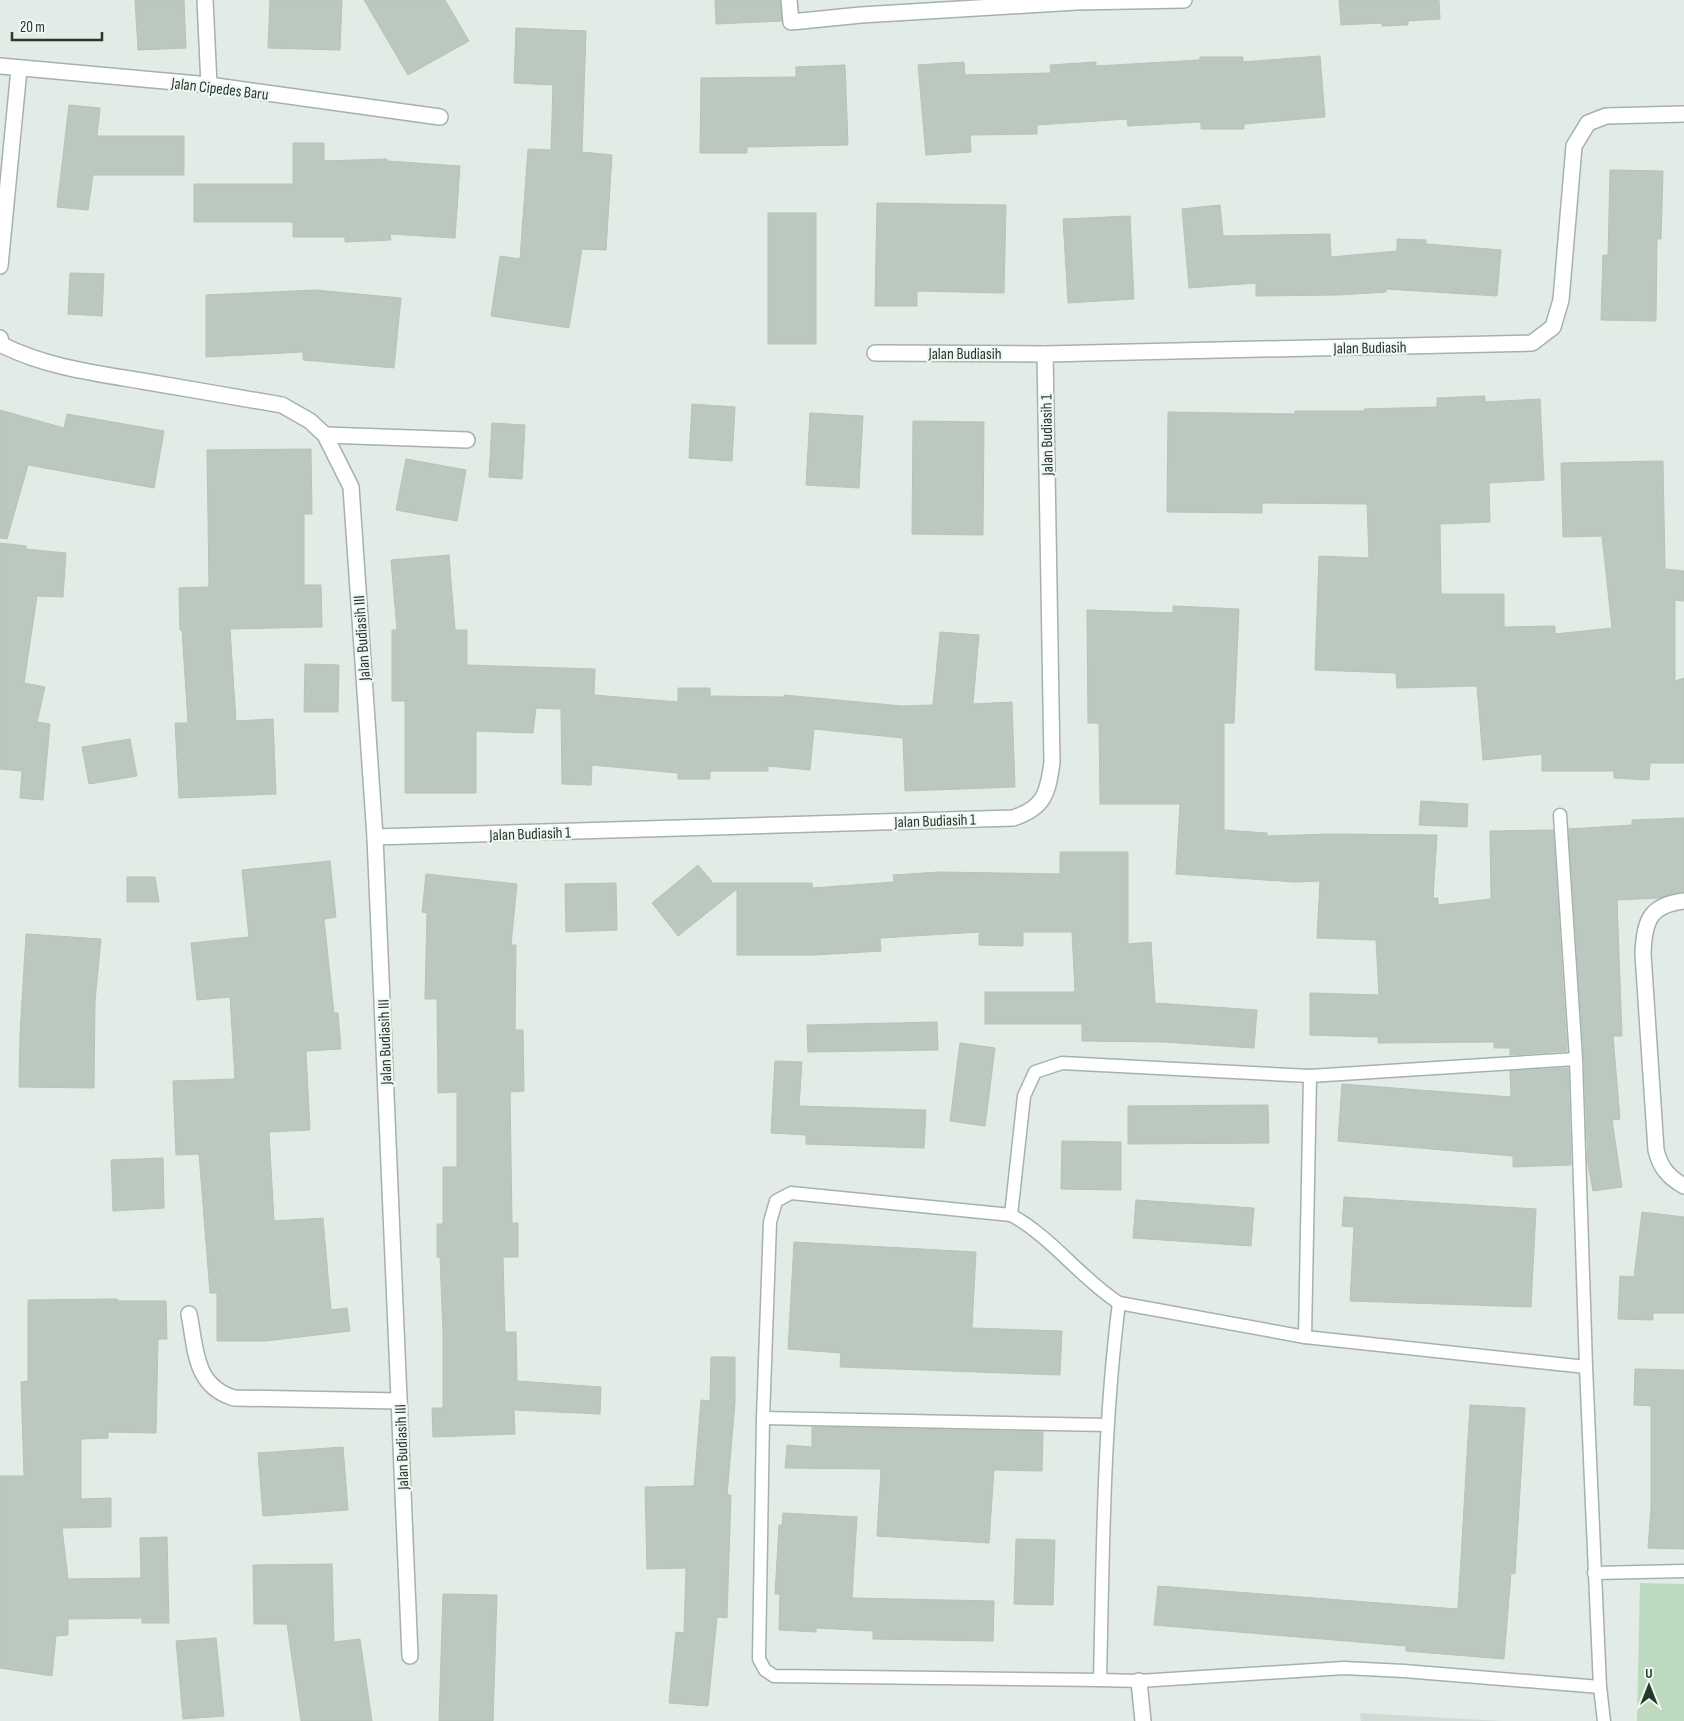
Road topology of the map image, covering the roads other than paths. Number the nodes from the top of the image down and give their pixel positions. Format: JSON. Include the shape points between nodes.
{"nodes":[{"id":1,"x":205,"y":0,"type":"edge"},
{"id":2,"x":789,"y":0,"type":"edge"},
{"id":3,"x":1184,"y":0,"type":"edge"},
{"id":4,"x":1096,"y":1,"type":"edge"},
{"id":5,"x":0,"y":66,"type":"edge"},
{"id":6,"x":18,"y":69,"type":"junction"},
{"id":7,"x":209,"y":85,"type":"junction"},
{"id":8,"x":1684,"y":114,"type":"edge"},
{"id":9,"x":440,"y":117,"type":"dead end"},
{"id":10,"x":0,"y":266,"type":"edge"},
{"id":11,"x":0,"y":338,"type":"edge"},
{"id":12,"x":875,"y":352,"type":"dead end"},
{"id":13,"x":1045,"y":354,"type":"junction"},
{"id":14,"x":325,"y":434,"type":"junction"},
{"id":15,"x":467,"y":440,"type":"dead end"},
{"id":16,"x":1560,"y":815,"type":"dead end"},
{"id":17,"x":375,"y":837,"type":"junction"},
{"id":18,"x":1684,"y":901,"type":"edge"},
{"id":19,"x":1576,"y":1059,"type":"junction"},
{"id":20,"x":1310,"y":1076,"type":"junction"},
{"id":21,"x":1684,"y":1186,"type":"edge"},
{"id":22,"x":1011,"y":1215,"type":"junction"},
{"id":23,"x":1118,"y":1303,"type":"junction"},
{"id":24,"x":189,"y":1314,"type":"dead end"},
{"id":25,"x":1305,"y":1337,"type":"junction"},
{"id":26,"x":1586,"y":1367,"type":"junction"},
{"id":27,"x":399,"y":1401,"type":"junction"},
{"id":28,"x":763,"y":1418,"type":"junction"},
{"id":29,"x":1107,"y":1425,"type":"junction"},
{"id":30,"x":1684,"y":1571,"type":"edge"},
{"id":31,"x":1594,"y":1573,"type":"junction"},
{"id":32,"x":410,"y":1656,"type":"dead end"},
{"id":33,"x":1100,"y":1680,"type":"junction"},
{"id":34,"x":1138,"y":1681,"type":"junction"},
{"id":35,"x":1600,"y":1687,"type":"junction"},
{"id":36,"x":1143,"y":1721,"type":"edge"},
{"id":37,"x":1604,"y":1721,"type":"edge"}],
"edges":[{"from":1,"to":7,"type":"street"},
{"from":2,"to":4,"type":"street","via":[[791,22]]},
{"from":3,"to":4,"type":"street"},
{"from":5,"to":6,"type":"street","name":"Jalan Cipedes Baru"},
{"from":6,"to":7,"type":"street","name":"Jalan Cipedes Baru"},
{"from":6,"to":10,"type":"street"},
{"from":7,"to":9,"type":"street","name":"Jalan Cipedes Baru"},
{"from":8,"to":13,"type":"street","name":"Jalan Budiasih","via":[[1606,116],[1588,123],[1574,146],[1561,300],[1553,327],[1532,343]]},
{"from":11,"to":14,"type":"street","name":"Jalan Budiasih III","via":[[2,344],[45,362],[282,405]]},
{"from":12,"to":13,"type":"street","name":"Jalan Budiasih"},
{"from":13,"to":17,"type":"street","name":"Jalan Budiasih 1","via":[[1052,762],[1047,791],[1041,803],[1032,810],[1013,818]]},
{"from":14,"to":15,"type":"street"},
{"from":14,"to":17,"type":"street","name":"Jalan Budiasih III","via":[[351,486]]},
{"from":16,"to":19,"type":"lane"},
{"from":17,"to":27,"type":"street","name":"Jalan Budiasih III"},
{"from":18,"to":21,"type":"street","via":[[1660,907],[1650,916],[1644,931],[1643,954],[1656,1150],[1660,1165],[1672,1179]]},
{"from":19,"to":20,"type":"lane"},
{"from":19,"to":26,"type":"lane"},
{"from":20,"to":22,"type":"lane","via":[[1062,1063],[1035,1072],[1024,1096]]},
{"from":20,"to":25,"type":"lane"},
{"from":22,"to":23,"type":"lane","via":[[1028,1224],[1102,1293]]},
{"from":22,"to":28,"type":"lane","via":[[791,1193],[776,1201],[770,1222]]},
{"from":23,"to":25,"type":"lane"},
{"from":23,"to":29,"type":"lane"},
{"from":24,"to":27,"type":"street","via":[[201,1372],[213,1389],[224,1395],[234,1398]]},
{"from":25,"to":26,"type":"lane"},
{"from":26,"to":31,"type":"lane"},
{"from":27,"to":32,"type":"street","name":"Jalan Budiasih III"},
{"from":28,"to":29,"type":"lane"},
{"from":28,"to":33,"type":"lane","via":[[759,1659],[765,1670],[774,1676]]},
{"from":29,"to":33,"type":"lane"},
{"from":30,"to":31,"type":"lane"},
{"from":31,"to":35,"type":"lane"},
{"from":33,"to":34,"type":"lane"},
{"from":34,"to":35,"type":"lane","via":[[1344,1668]]},
{"from":34,"to":36,"type":"street"},
{"from":35,"to":37,"type":"lane"}]}
